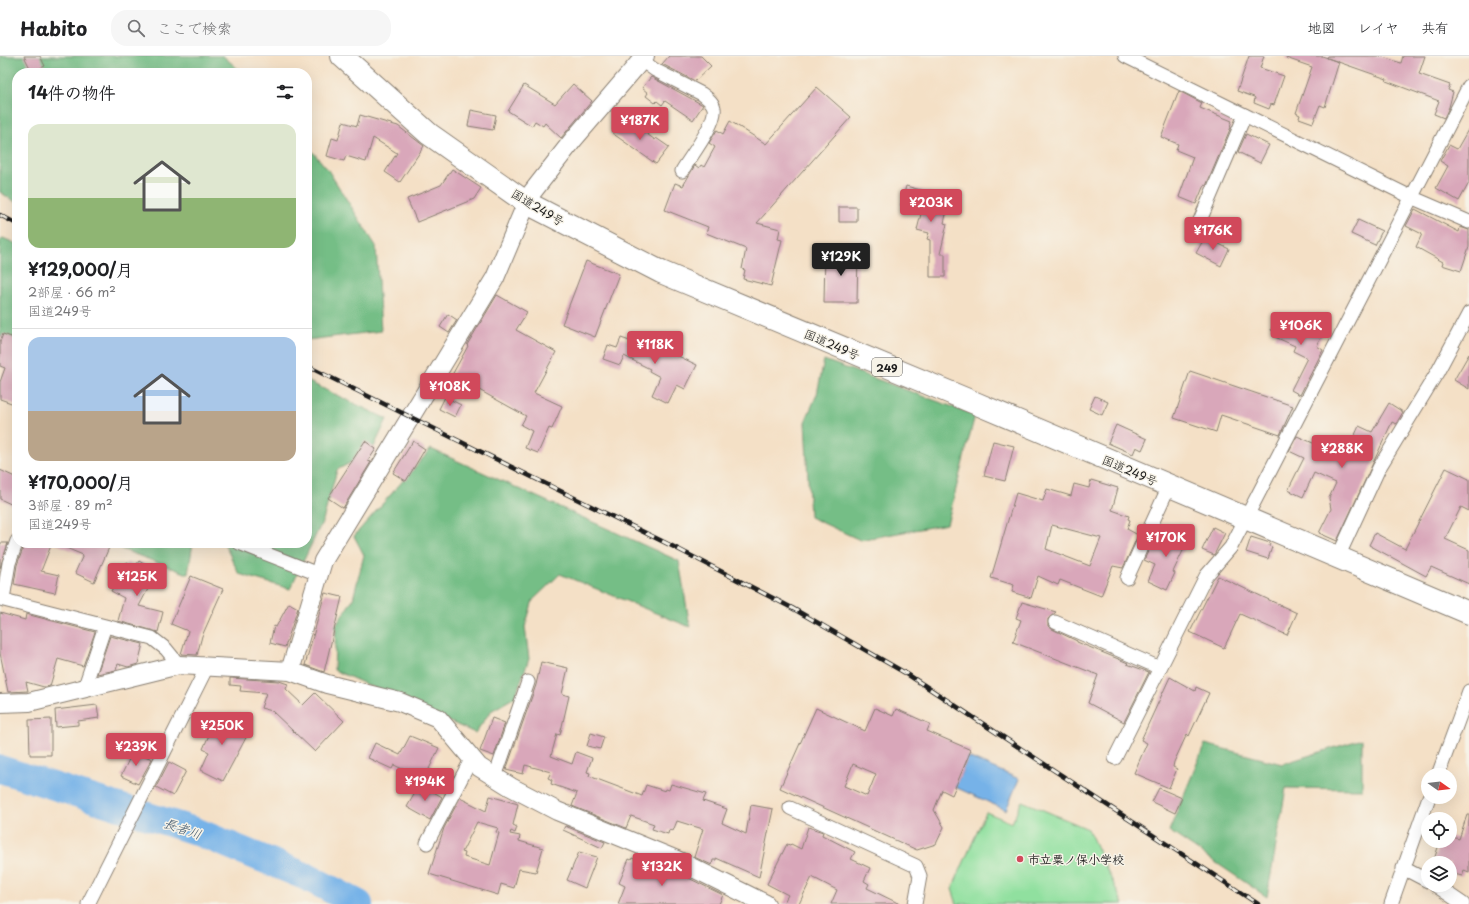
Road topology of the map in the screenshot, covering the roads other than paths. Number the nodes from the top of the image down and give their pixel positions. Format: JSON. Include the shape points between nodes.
{"nodes":[{"id":1,"x":342,"y":56,"type":"edge"},
{"id":2,"x":1125,"y":56,"type":"edge"},
{"id":3,"x":643,"y":58,"type":"edge"},
{"id":4,"x":1469,"y":86,"type":"edge"},
{"id":5,"x":1245,"y":115,"type":"junction"},
{"id":6,"x":682,"y":171,"type":"dead end"},
{"id":7,"x":1411,"y":197,"type":"junction"},
{"id":8,"x":527,"y":203,"type":"junction"},
{"id":9,"x":1469,"y":222,"type":"edge"},
{"id":10,"x":1198,"y":225,"type":"dead end"},
{"id":11,"x":1469,"y":313,"type":"edge"},
{"id":12,"x":1169,"y":486,"type":"junction"},
{"id":13,"x":1246,"y":518,"type":"junction"},
{"id":14,"x":14,"y":548,"type":"edge"},
{"id":15,"x":252,"y":548,"type":"edge"},
{"id":16,"x":1338,"y":557,"type":"junction"},
{"id":17,"x":318,"y":574,"type":"junction"},
{"id":18,"x":1127,"y":578,"type":"dead end"},
{"id":19,"x":2,"y":599,"type":"edge"},
{"id":20,"x":1469,"y":613,"type":"edge"},
{"id":21,"x":1055,"y":622,"type":"dead end"},
{"id":22,"x":105,"y":626,"type":"junction"},
{"id":23,"x":179,"y":665,"type":"junction"},
{"id":24,"x":207,"y":667,"type":"junction"},
{"id":25,"x":1160,"y":668,"type":"junction"},
{"id":26,"x":290,"y":671,"type":"junction"},
{"id":27,"x":528,"y":682,"type":"dead end"},
{"id":28,"x":84,"y":689,"type":"junction"},
{"id":29,"x":1469,"y":692,"type":"edge"},
{"id":30,"x":0,"y":703,"type":"edge"},
{"id":31,"x":472,"y":758,"type":"junction"},
{"id":32,"x":1115,"y":758,"type":"dead end"},
{"id":33,"x":1441,"y":768,"type":"edge"},
{"id":34,"x":495,"y":777,"type":"junction"},
{"id":35,"x":1426,"y":804,"type":"edge"},
{"id":36,"x":790,"y":808,"type":"dead end"},
{"id":37,"x":427,"y":843,"type":"dead end"},
{"id":38,"x":1403,"y":868,"type":"junction"},
{"id":39,"x":1421,"y":877,"type":"edge"},
{"id":40,"x":1445,"y":892,"type":"edge"},
{"id":41,"x":88,"y":904,"type":"edge"},
{"id":42,"x":766,"y":904,"type":"edge"},
{"id":43,"x":915,"y":904,"type":"edge"},
{"id":44,"x":1391,"y":904,"type":"edge"},
{"id":45,"x":1463,"y":904,"type":"edge"}],
"edges":[{"from":1,"to":8,"type":"highway","name":"国道249号","number":"249","via":[[429,134]]},
{"from":2,"to":5,"type":"street"},
{"from":3,"to":6,"type":"street","via":[[655,70],[710,99],[714,106],[713,120]]},
{"from":3,"to":8,"type":"street","via":[[573,140],[530,195]]},
{"from":4,"to":7,"type":"street"},
{"from":5,"to":7,"type":"street"},
{"from":5,"to":10,"type":"street"},
{"from":7,"to":9,"type":"street"},
{"from":7,"to":13,"type":"street"},
{"from":8,"to":12,"type":"highway","name":"国道249号","number":"249","via":[[660,272]]},
{"from":8,"to":17,"type":"street","via":[[494,278],[411,418],[336,537],[322,561]]},
{"from":11,"to":16,"type":"street","via":[[1438,371],[1379,468]]},
{"from":12,"to":13,"type":"highway","name":"国道249号","number":"249"},
{"from":12,"to":18,"type":"street"},
{"from":13,"to":16,"type":"highway","name":"国道249号","number":"249"},
{"from":13,"to":25,"type":"street","via":[[1231,547],[1206,576]]},
{"from":14,"to":19,"type":"street"},
{"from":15,"to":17,"type":"street"},
{"from":16,"to":20,"type":"highway","name":"国道249号","number":"249"},
{"from":17,"to":26,"type":"street"},
{"from":19,"to":22,"type":"street"},
{"from":21,"to":25,"type":"street"},
{"from":22,"to":23,"type":"street","via":[[152,638],[166,649]]},
{"from":22,"to":28,"type":"street"},
{"from":23,"to":24,"type":"street"},
{"from":23,"to":28,"type":"street"},
{"from":24,"to":26,"type":"street"},
{"from":24,"to":41,"type":"street"},
{"from":25,"to":32,"type":"street"},
{"from":26,"to":31,"type":"street","via":[[326,684],[400,702],[438,718]]},
{"from":27,"to":34,"type":"street"},
{"from":28,"to":30,"type":"street","via":[[29,702]]},
{"from":29,"to":33,"type":"street"},
{"from":31,"to":34,"type":"street","via":[[479,767]]},
{"from":31,"to":37,"type":"street"},
{"from":34,"to":42,"type":"street","via":[[557,811],[677,860]]},
{"from":35,"to":38,"type":"street"},
{"from":36,"to":43,"type":"street","via":[[916,866],[920,876]]},
{"from":38,"to":39,"type":"street"},
{"from":38,"to":44,"type":"street"},
{"from":40,"to":45,"type":"street"}]}
